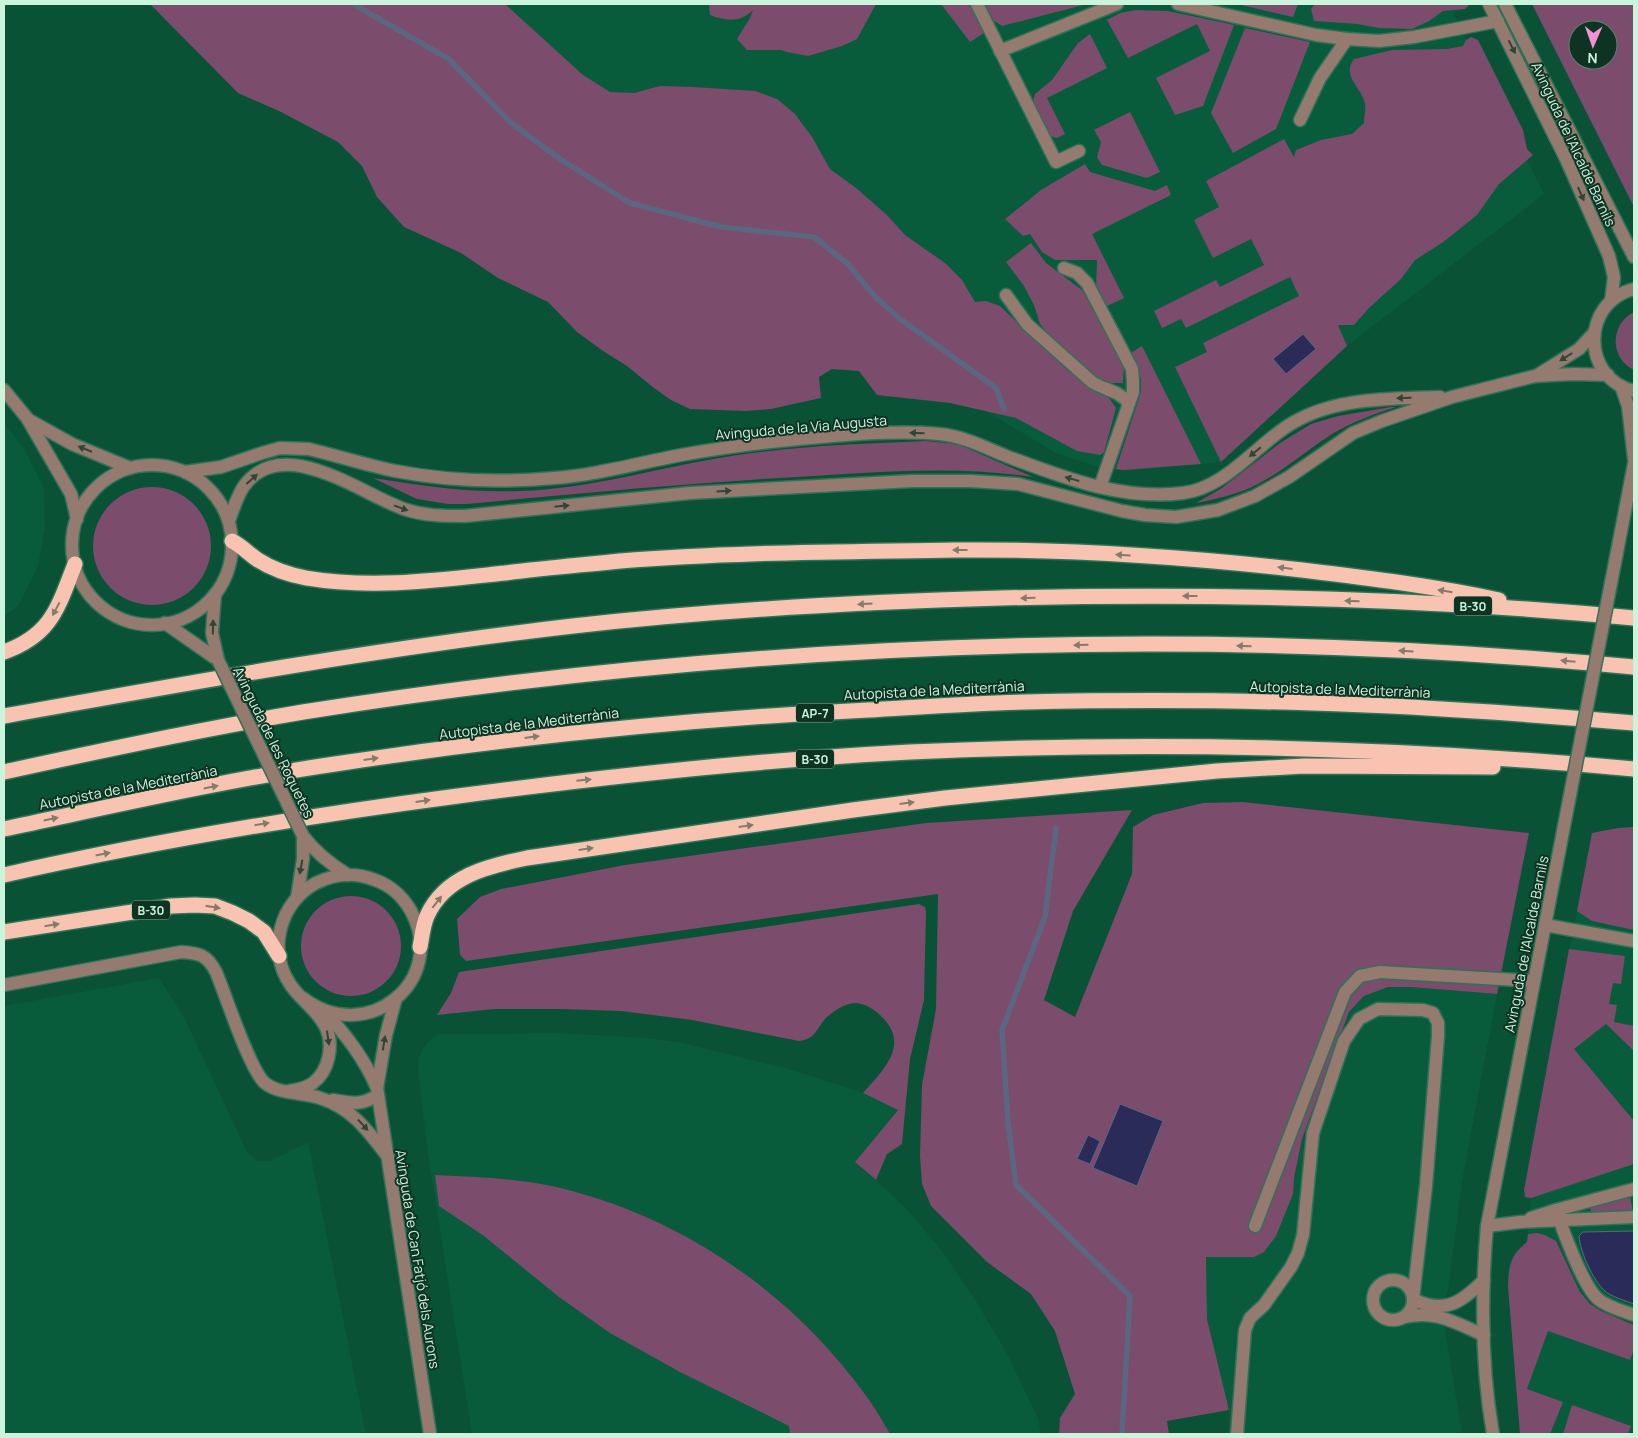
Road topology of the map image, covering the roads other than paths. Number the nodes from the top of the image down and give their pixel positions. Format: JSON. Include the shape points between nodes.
{"nodes":[{"id":1,"x":976,"y":4,"type":"edge"},
{"id":2,"x":1117,"y":4,"type":"edge"},
{"id":3,"x":1178,"y":4,"type":"edge"},
{"id":4,"x":1489,"y":4,"type":"edge"},
{"id":5,"x":1505,"y":4,"type":"edge"},
{"id":6,"x":1498,"y":21,"type":"junction"},
{"id":7,"x":1347,"y":40,"type":"junction"},
{"id":8,"x":1000,"y":51,"type":"junction"},
{"id":9,"x":1300,"y":120,"type":"dead end"},
{"id":10,"x":1078,"y":151,"type":"dead end"},
{"id":11,"x":1634,"y":258,"type":"edge"},
{"id":12,"x":1064,"y":268,"type":"dead end"},
{"id":13,"x":1634,"y":289,"type":"edge"},
{"id":14,"x":1006,"y":295,"type":"dead end"},
{"id":15,"x":1611,"y":301,"type":"junction"},
{"id":16,"x":1594,"y":333,"type":"junction"},
{"id":17,"x":1535,"y":376,"type":"junction"},
{"id":18,"x":1608,"y":376,"type":"junction"},
{"id":19,"x":1621,"y":386,"type":"junction"},
{"id":20,"x":4,"y":390,"type":"edge"},
{"id":21,"x":1634,"y":391,"type":"edge"},
{"id":22,"x":1452,"y":397,"type":"junction"},
{"id":23,"x":1128,"y":403,"type":"junction"},
{"id":24,"x":27,"y":418,"type":"junction"},
{"id":25,"x":1634,"y":459,"type":"edge"},
{"id":26,"x":1634,"y":464,"type":"edge"},
{"id":27,"x":130,"y":468,"type":"junction"},
{"id":28,"x":185,"y":472,"type":"junction"},
{"id":29,"x":1100,"y":487,"type":"junction"},
{"id":30,"x":77,"y":519,"type":"junction"},
{"id":31,"x":229,"y":521,"type":"junction"},
{"id":32,"x":232,"y":541,"type":"junction"},
{"id":33,"x":75,"y":564,"type":"junction"},
{"id":34,"x":215,"y":594,"type":"junction"},
{"id":35,"x":1545,"y":610,"type":"junction"},
{"id":36,"x":1634,"y":618,"type":"edge"},
{"id":37,"x":165,"y":623,"type":"junction"},
{"id":38,"x":4,"y":652,"type":"edge"},
{"id":39,"x":218,"y":660,"type":"junction"},
{"id":40,"x":1634,"y":667,"type":"edge"},
{"id":41,"x":4,"y":716,"type":"edge"},
{"id":42,"x":1634,"y":723,"type":"edge"},
{"id":43,"x":1591,"y":765,"type":"junction"},
{"id":44,"x":1634,"y":769,"type":"edge"},
{"id":45,"x":4,"y":772,"type":"edge"},
{"id":46,"x":4,"y":829,"type":"edge"},
{"id":47,"x":303,"y":836,"type":"junction"},
{"id":48,"x":4,"y":875,"type":"edge"},
{"id":49,"x":348,"y":875,"type":"junction"},
{"id":50,"x":297,"y":898,"type":"junction"},
{"id":51,"x":1544,"y":924,"type":"junction"},
{"id":52,"x":4,"y":932,"type":"edge"},
{"id":53,"x":1634,"y":941,"type":"edge"},
{"id":54,"x":420,"y":946,"type":"junction"},
{"id":55,"x":279,"y":956,"type":"junction"},
{"id":56,"x":1534,"y":981,"type":"junction"},
{"id":57,"x":4,"y":986,"type":"edge"},
{"id":58,"x":303,"y":998,"type":"junction"},
{"id":59,"x":396,"y":998,"type":"junction"},
{"id":60,"x":324,"y":1011,"type":"junction"},
{"id":61,"x":289,"y":1091,"type":"junction"},
{"id":62,"x":378,"y":1092,"type":"junction"},
{"id":63,"x":320,"y":1098,"type":"junction"},
{"id":64,"x":388,"y":1157,"type":"junction"},
{"id":65,"x":1634,"y":1190,"type":"edge"},
{"id":66,"x":1558,"y":1216,"type":"junction"},
{"id":67,"x":1634,"y":1217,"type":"edge"},
{"id":68,"x":1255,"y":1226,"type":"dead end"},
{"id":69,"x":1488,"y":1226,"type":"junction"},
{"id":70,"x":1484,"y":1280,"type":"junction"},
{"id":71,"x":1413,"y":1299,"type":"junction"},
{"id":72,"x":1634,"y":1315,"type":"edge"},
{"id":73,"x":1404,"y":1316,"type":"junction"},
{"id":74,"x":1484,"y":1334,"type":"junction"},
{"id":75,"x":430,"y":1434,"type":"edge"},
{"id":76,"x":1237,"y":1434,"type":"edge"},
{"id":77,"x":1493,"y":1434,"type":"edge"}],
"edges":[{"from":1,"to":8,"type":"street"},
{"from":2,"to":8,"type":"street"},
{"from":3,"to":7,"type":"street"},
{"from":4,"to":6,"type":"street","name":"Avinguda de l'Alcalde Barnils"},
{"from":5,"to":11,"type":"street","name":"Avinguda de l'Alcalde Barnils"},
{"from":6,"to":7,"type":"street","via":[[1414,37]]},
{"from":6,"to":15,"type":"street","name":"Avinguda de l'Alcalde Barnils","one_way":true,"via":[[1566,159],[1609,256],[1614,277]]},
{"from":7,"to":9,"type":"street","via":[[1320,78]]},
{"from":8,"to":10,"type":"street","via":[[1056,162]]},
{"from":12,"to":23,"type":"street","via":[[1077,273],[1087,283],[1132,369],[1133,392]]},
{"from":13,"to":15,"type":"street"},
{"from":14,"to":23,"type":"street","via":[[1027,324],[1092,382],[1123,396]]},
{"from":15,"to":16,"type":"street","via":[[1600,316]]},
{"from":16,"to":17,"type":"street","name":"Avinguda de la Via Augusta","one_way":true,"via":[[1578,350]]},
{"from":16,"to":18,"type":"street","via":[[1596,356]]},
{"from":17,"to":18,"type":"street","name":"Avinguda de la Via Augusta"},
{"from":17,"to":22,"type":"street","name":"Avinguda de la Via Augusta"},
{"from":18,"to":19,"type":"street"},
{"from":19,"to":21,"type":"street"},
{"from":19,"to":25,"type":"street","via":[[1628,406]]},
{"from":20,"to":24,"type":"street"},
{"from":22,"to":29,"type":"street","name":"Avinguda de la Via Augusta","one_way":true,"via":[[1382,399],[1325,408],[1286,427],[1218,480],[1186,493],[1156,496]]},
{"from":31,"to":22,"type":"street","name":"Avinguda de la Via Augusta","one_way":true,"via":[[244,486],[265,469],[282,465],[316,469],[406,510],[444,516],[690,493],[912,481],[972,481],[1018,484],[1122,511],[1176,517],[1218,510],[1256,496],[1289,478],[1353,433]]},
{"from":23,"to":29,"type":"street"},
{"from":27,"to":24,"type":"street","one_way":true,"via":[[72,444]]},
{"from":24,"to":30,"type":"street","via":[[71,494]]},
{"from":26,"to":51,"type":"street","name":"Avinguda de l'Alcalde Barnils","bridge":true},
{"from":27,"to":28,"type":"street","via":[[162,466]]},
{"from":27,"to":30,"type":"street","via":[[107,479],[94,490]]},
{"from":29,"to":28,"type":"street","name":"Avinguda de la Via Augusta","one_way":true,"via":[[957,437],[902,432],[770,442],[680,455],[586,475],[511,481],[433,478],[295,448],[280,448],[221,467]]},
{"from":28,"to":31,"type":"street","via":[[210,490]]},
{"from":30,"to":33,"type":"street","via":[[72,542]]},
{"from":31,"to":32,"type":"street"},
{"from":32,"to":34,"type":"street","via":[[229,569]]},
{"from":35,"to":32,"type":"highway","one_way":true,"via":[[1484,597],[1253,564],[1041,551],[702,556],[426,582],[333,581],[280,571],[257,560]]},
{"from":33,"to":37,"type":"street","via":[[87,591],[108,611],[136,623]]},
{"from":33,"to":38,"type":"highway","one_way":true,"via":[[58,609],[49,622],[24,644]]},
{"from":34,"to":37,"type":"street","via":[[193,613]]},
{"from":39,"to":34,"type":"street","name":"Avinguda de les Roquetes","one_way":true,"via":[[212,633]]},
{"from":35,"to":36,"type":"highway","number":"B-30"},
{"from":35,"to":41,"type":"highway","number":"B-30","one_way":true,"via":[[1254,597],[1148,596],[943,600],[761,610],[575,626],[472,639]]},
{"from":37,"to":39,"type":"street","name":"Avinguda de les Roquetes"},
{"from":39,"to":47,"type":"street","name":"Avinguda de les Roquetes","bridge":true},
{"from":40,"to":45,"type":"highway","one_way":true,"via":[[1404,650],[1201,645],[1091,644],[800,656],[699,663],[400,698],[200,731]]},
{"from":46,"to":42,"type":"highway","name":"Autopista de la Mediterrània","number":"AP-7","one_way":true,"via":[[332,764],[627,727],[824,712],[1020,702],[1202,701],[1415,707]]},
{"from":43,"to":44,"type":"highway","number":"B-30"},
{"from":48,"to":43,"type":"highway","number":"B-30","one_way":true,"via":[[208,834],[366,808],[549,784],[898,753],[1216,747],[1382,752]]},
{"from":54,"to":43,"type":"highway","number":"B-30","one_way":true,"via":[[427,917],[435,903],[461,878],[493,865],[527,858],[927,800],[1217,771],[1304,766],[1487,768]]},
{"from":47,"to":49,"type":"street","name":"Avinguda de les Roquetes","via":[[326,861]]},
{"from":47,"to":50,"type":"street","name":"Avinguda de les Roquetes","one_way":true},
{"from":49,"to":50,"type":"street","via":[[316,883]]},
{"from":49,"to":54,"type":"street","via":[[374,879],[397,893],[415,920]]},
{"from":50,"to":55,"type":"street","via":[[280,928]]},
{"from":51,"to":53,"type":"street"},
{"from":51,"to":56,"type":"street","name":"Avinguda de l'Alcalde Barnils"},
{"from":52,"to":55,"type":"highway","number":"B-30","one_way":true,"via":[[172,906],[215,906],[257,926]]},
{"from":54,"to":59,"type":"street","via":[[414,972]]},
{"from":55,"to":58,"type":"street","via":[[287,979]]},
{"from":56,"to":68,"type":"street","via":[[1380,972],[1360,976],[1345,992]]},
{"from":56,"to":69,"type":"street","name":"Avinguda de l'Alcalde Barnils"},
{"from":57,"to":61,"type":"street","via":[[181,952],[203,956],[216,972],[257,1075],[271,1087]]},
{"from":58,"to":60,"type":"street"},
{"from":58,"to":61,"type":"street","one_way":true,"via":[[326,1028],[329,1053],[327,1066],[313,1083]]},
{"from":59,"to":60,"type":"street","via":[[381,1008],[358,1015]]},
{"from":62,"to":59,"type":"street","name":"Avinguda de Can Fatjó dels Aurons","one_way":true,"via":[[386,1034]]},
{"from":60,"to":62,"type":"street","name":"Avinguda de Can Fatjó dels Aurons","via":[[356,1048]]},
{"from":61,"to":63,"type":"street"},
{"from":62,"to":63,"type":"street","via":[[367,1102],[358,1104]]},
{"from":62,"to":64,"type":"street","name":"Avinguda de Can Fatjó dels Aurons"},
{"from":63,"to":64,"type":"street","one_way":true,"via":[[364,1124]]},
{"from":64,"to":75,"type":"street","name":"Avinguda de Can Fatjó dels Aurons"},
{"from":65,"to":66,"type":"street"},
{"from":66,"to":67,"type":"street"},
{"from":66,"to":69,"type":"street"},
{"from":66,"to":72,"type":"street","via":[[1590,1290],[1607,1305]]},
{"from":69,"to":70,"type":"street","name":"Avinguda de l'Alcalde Barnils"},
{"from":70,"to":71,"type":"street","via":[[1463,1300],[1443,1306],[1426,1306]]},
{"from":70,"to":74,"type":"street","name":"Avinguda de l'Alcalde Barnils"},
{"from":71,"to":73,"type":"street"},
{"from":71,"to":73,"type":"street","via":[[1408,1287],[1396,1280],[1382,1283],[1375,1292],[1374,1305],[1383,1317],[1398,1320]]},
{"from":71,"to":76,"type":"street","via":[[1426,1186],[1438,1023],[1433,1013],[1423,1010],[1378,1009],[1359,1019],[1344,1041],[1313,1133],[1303,1236],[1298,1253],[1292,1267],[1264,1305],[1250,1318],[1245,1330]]},
{"from":73,"to":74,"type":"street","via":[[1416,1314],[1450,1319]]},
{"from":74,"to":77,"type":"street","name":"Avinguda de l'Alcalde Barnils"}]}
